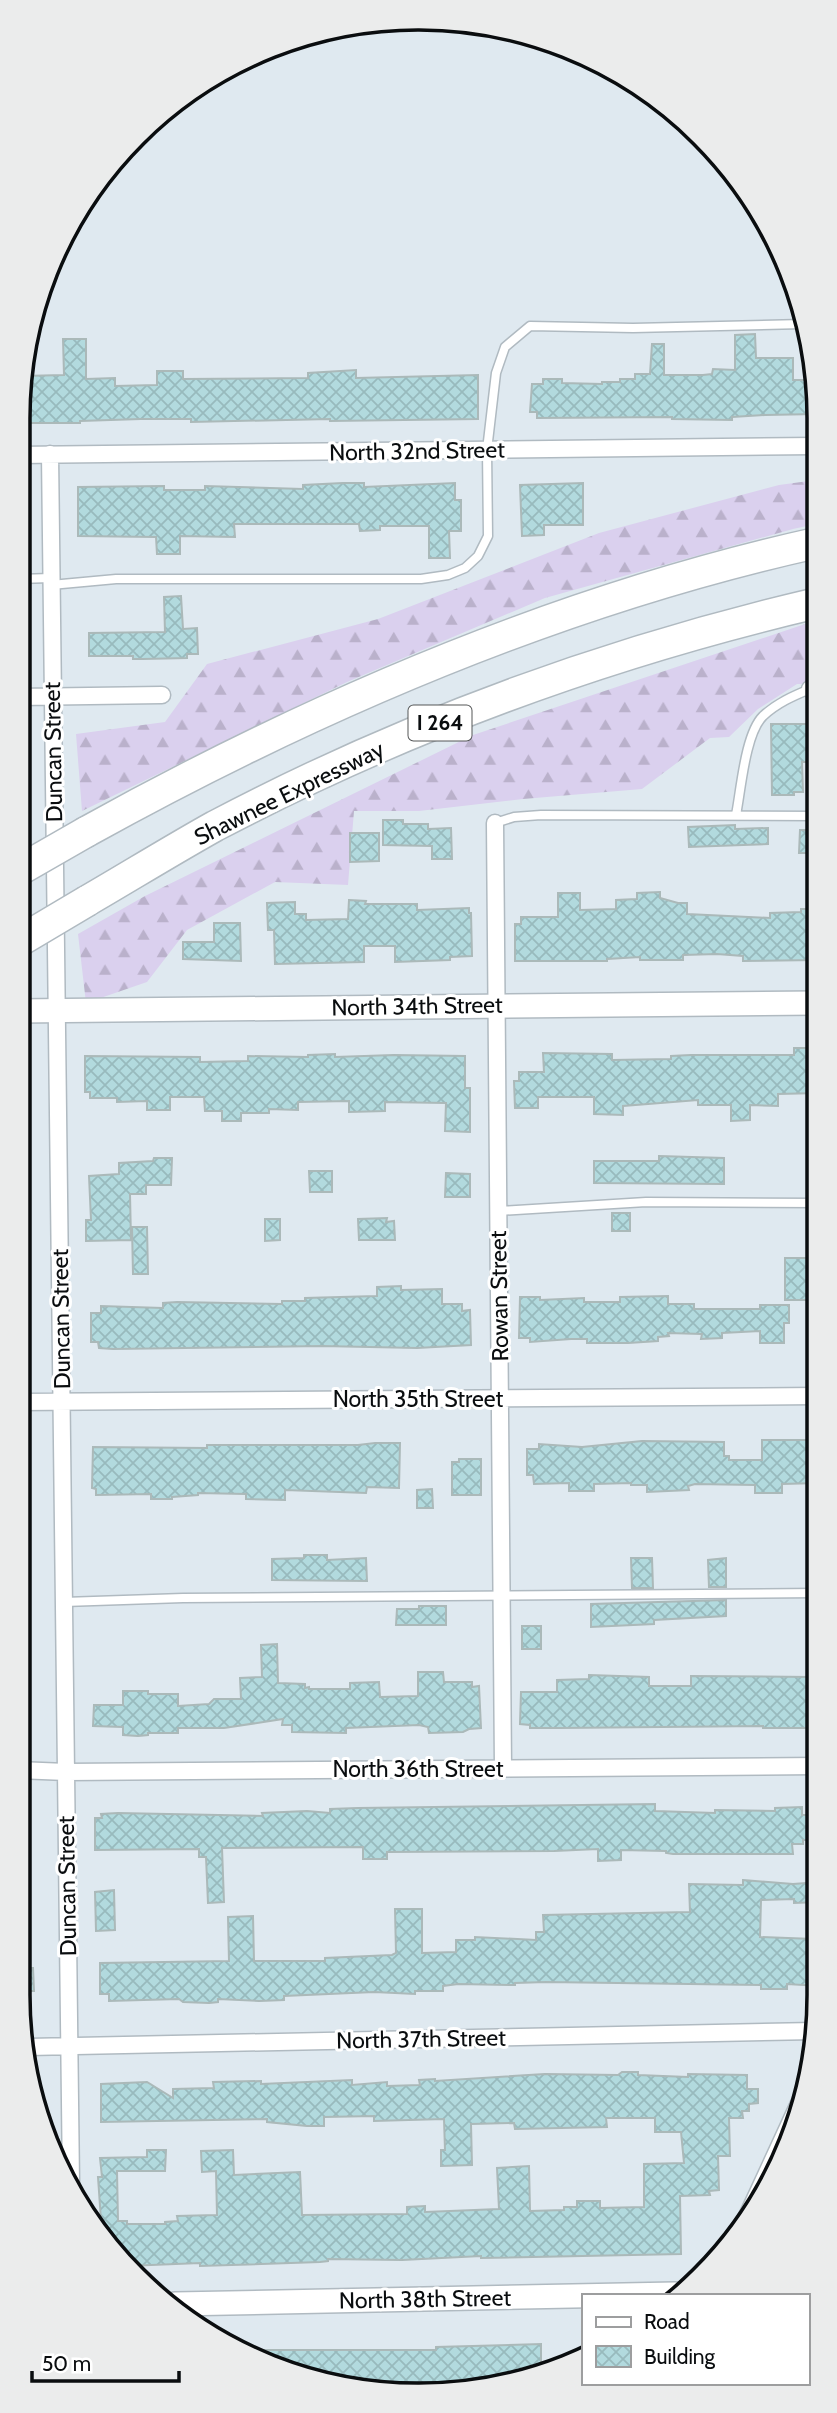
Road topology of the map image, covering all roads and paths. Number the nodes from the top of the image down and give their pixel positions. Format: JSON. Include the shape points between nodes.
{"nodes":[{"id":1,"x":795,"y":324,"type":"edge"},
{"id":2,"x":807,"y":446,"type":"edge"},
{"id":3,"x":487,"y":450,"type":"junction"},
{"id":4,"x":50,"y":454,"type":"junction"},
{"id":5,"x":30,"y":455,"type":"edge"},
{"id":6,"x":807,"y":545,"type":"edge"},
{"id":7,"x":30,"y":580,"type":"edge"},
{"id":8,"x":51,"y":582,"type":"junction"},
{"id":9,"x":807,"y":606,"type":"edge"},
{"id":10,"x":807,"y":691,"type":"edge"},
{"id":11,"x":162,"y":695,"type":"dead end"},
{"id":12,"x":30,"y":697,"type":"edge"},
{"id":13,"x":52,"y":697,"type":"junction"},
{"id":14,"x":736,"y":815,"type":"junction"},
{"id":15,"x":807,"y":816,"type":"edge"},
{"id":16,"x":495,"y":823,"type":"joint"},
{"id":17,"x":30,"y":864,"type":"edge"},
{"id":18,"x":30,"y":935,"type":"edge"},
{"id":19,"x":807,"y":1003,"type":"edge"},
{"id":20,"x":495,"y":1005,"type":"junction"},
{"id":21,"x":57,"y":1010,"type":"junction"},
{"id":22,"x":30,"y":1011,"type":"edge"},
{"id":23,"x":807,"y":1203,"type":"edge"},
{"id":24,"x":498,"y":1211,"type":"junction"},
{"id":25,"x":807,"y":1396,"type":"edge"},
{"id":26,"x":500,"y":1398,"type":"junction"},
{"id":27,"x":30,"y":1402,"type":"edge"},
{"id":28,"x":62,"y":1402,"type":"junction"},
{"id":29,"x":807,"y":1593,"type":"edge"},
{"id":30,"x":501,"y":1595,"type":"junction"},
{"id":31,"x":64,"y":1602,"type":"junction"},
{"id":32,"x":807,"y":1766,"type":"edge"},
{"id":33,"x":503,"y":1768,"type":"junction"},
{"id":34,"x":30,"y":1770,"type":"edge"},
{"id":35,"x":66,"y":1772,"type":"junction"},
{"id":36,"x":805,"y":2031,"type":"edge"},
{"id":37,"x":69,"y":2046,"type":"junction"},
{"id":38,"x":33,"y":2047,"type":"edge"},
{"id":39,"x":71,"y":2167,"type":"edge"},
{"id":40,"x":582,"y":2296,"type":"edge"},
{"id":41,"x":183,"y":2304,"type":"edge"}],
"edges":[{"from":1,"to":3,"type":"lane","via":[[530,326],[505,347],[496,373]]},
{"from":2,"to":3,"type":"street","name":"North 32nd Street"},
{"from":3,"to":4,"type":"street","name":"North 32nd Street"},
{"from":3,"to":8,"type":"lane","via":[[488,536],[478,556],[448,575],[421,579]]},
{"from":4,"to":5,"type":"street","name":"North 32nd Street"},
{"from":4,"to":8,"type":"street","name":"Duncan Street"},
{"from":6,"to":17,"type":"highway","number":"I 264","bridge":true,"via":[[701,572],[568,614],[425,667],[182,779]]},
{"from":7,"to":8,"type":"lane"},
{"from":8,"to":13,"type":"street","name":"Duncan Street"},
{"from":9,"to":18,"type":"highway","name":"Shawnee Expressway","number":"I 264","bridge":true,"via":[[584,668],[416,732],[215,827]]},
{"from":10,"to":14,"type":"lane","via":[[781,702],[761,718],[753,735]]},
{"from":11,"to":13,"type":"street"},
{"from":12,"to":13,"type":"street"},
{"from":13,"to":21,"type":"street","name":"Duncan Street"},
{"from":14,"to":15,"type":"lane"},
{"from":14,"to":16,"type":"lane","via":[[541,815]]},
{"from":16,"to":20,"type":"street","name":"Rowan Street"},
{"from":19,"to":20,"type":"street","name":"North 34th Street"},
{"from":20,"to":21,"type":"street","name":"North 34th Street"},
{"from":20,"to":24,"type":"street","name":"Rowan Street"},
{"from":21,"to":22,"type":"street","name":"North 34th Street"},
{"from":21,"to":28,"type":"street","name":"Duncan Street"},
{"from":23,"to":24,"type":"lane","via":[[646,1202]]},
{"from":24,"to":26,"type":"street","name":"Rowan Street"},
{"from":25,"to":26,"type":"street","name":"North 35th Street"},
{"from":26,"to":28,"type":"street","name":"North 35th Street"},
{"from":26,"to":30,"type":"street","name":"Rowan Street"},
{"from":27,"to":28,"type":"street","name":"North 35th Street"},
{"from":28,"to":31,"type":"street","name":"Duncan Street"},
{"from":29,"to":30,"type":"lane"},
{"from":30,"to":31,"type":"lane"},
{"from":30,"to":33,"type":"street","name":"Rowan Street"},
{"from":31,"to":35,"type":"street","name":"Duncan Street"},
{"from":32,"to":33,"type":"street","name":"North 36th Street"},
{"from":33,"to":35,"type":"street","name":"North 36th Street"},
{"from":34,"to":35,"type":"street","name":"North 36th Street"},
{"from":35,"to":37,"type":"street","name":"Duncan Street"},
{"from":36,"to":37,"type":"street","name":"North 37th Street"},
{"from":37,"to":38,"type":"street","name":"North 37th Street"},
{"from":37,"to":39,"type":"street","name":"Duncan Street"},
{"from":40,"to":41,"type":"street","name":"North 38th Street"}]}
